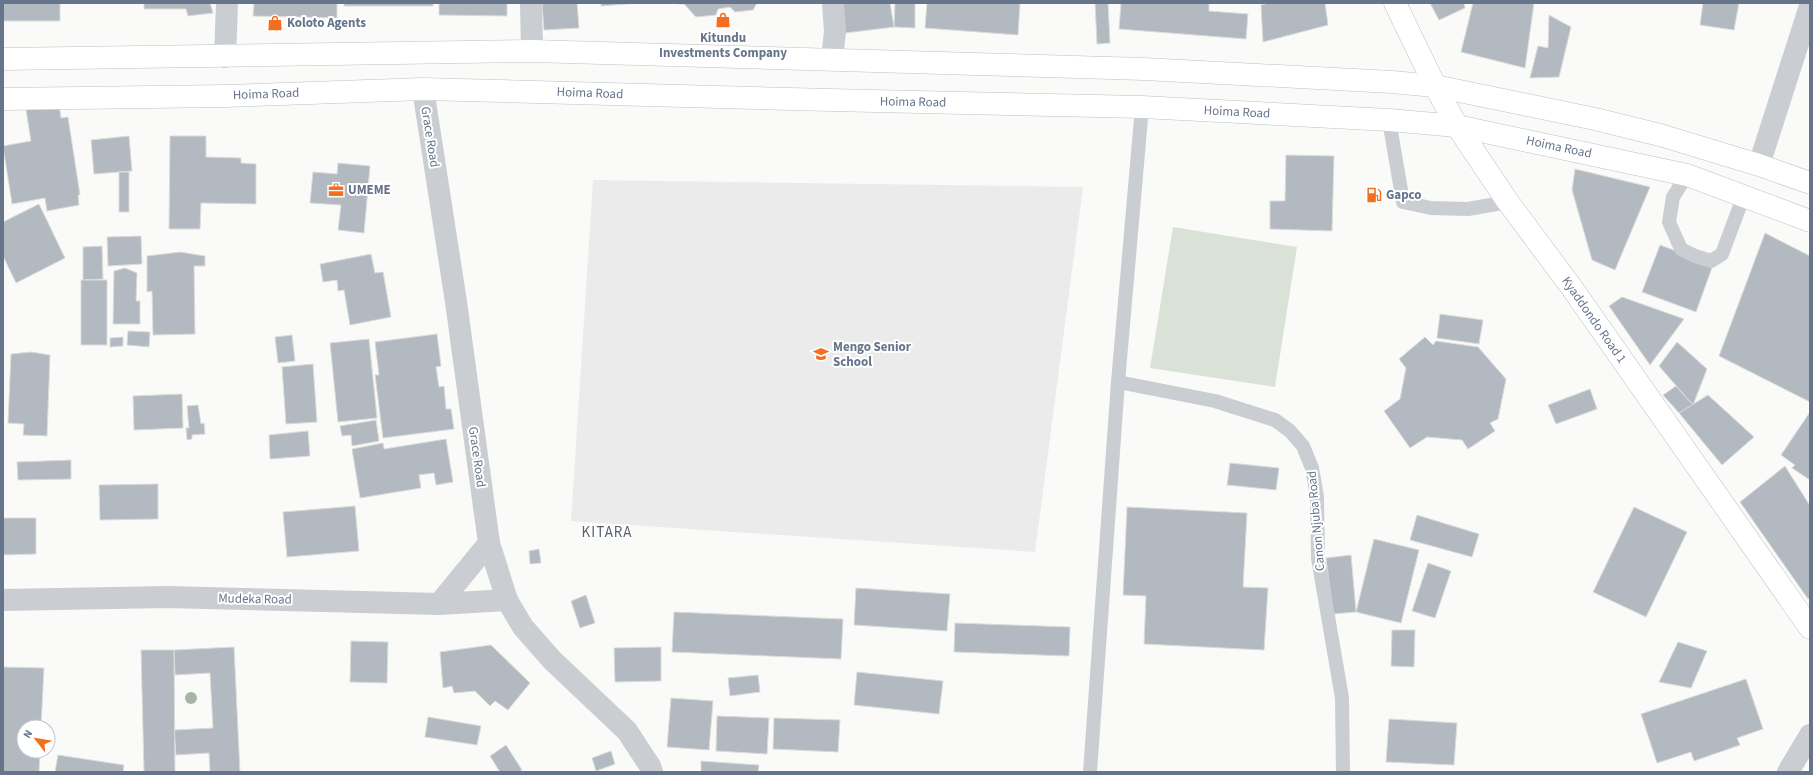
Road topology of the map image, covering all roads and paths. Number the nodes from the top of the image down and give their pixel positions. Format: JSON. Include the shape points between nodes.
{"nodes":[{"id":1,"x":228,"y":3,"type":"edge"},
{"id":2,"x":531,"y":3,"type":"edge"},
{"id":3,"x":833,"y":3,"type":"edge"},
{"id":4,"x":1395,"y":3,"type":"edge"},
{"id":5,"x":1810,"y":6,"type":"edge"},
{"id":6,"x":532,"y":51,"type":"junction"},
{"id":7,"x":224,"y":57,"type":"junction"},
{"id":8,"x":3,"y":59,"type":"edge"},
{"id":9,"x":832,"y":60,"type":"junction"},
{"id":10,"x":1435,"y":86,"type":"junction"},
{"id":11,"x":423,"y":89,"type":"junction"},
{"id":12,"x":3,"y":99,"type":"edge"},
{"id":13,"x":1142,"y":107,"type":"junction"},
{"id":14,"x":1389,"y":120,"type":"junction"},
{"id":15,"x":1458,"y":126,"type":"junction"},
{"id":16,"x":1759,"y":164,"type":"junction"},
{"id":17,"x":1687,"y":175,"type":"junction"},
{"id":18,"x":1810,"y":183,"type":"edge"},
{"id":19,"x":1744,"y":195,"type":"junction"},
{"id":20,"x":1508,"y":202,"type":"junction"},
{"id":21,"x":1810,"y":221,"type":"edge"},
{"id":22,"x":1118,"y":382,"type":"junction"},
{"id":23,"x":489,"y":543,"type":"junction"},
{"id":24,"x":3,"y":600,"type":"edge"},
{"id":25,"x":507,"y":600,"type":"junction"},
{"id":26,"x":439,"y":604,"type":"junction"},
{"id":27,"x":1810,"y":628,"type":"edge"},
{"id":28,"x":1810,"y":735,"type":"edge"},
{"id":29,"x":652,"y":772,"type":"edge"},
{"id":30,"x":1090,"y":772,"type":"edge"},
{"id":31,"x":1343,"y":772,"type":"edge"},
{"id":32,"x":1788,"y":772,"type":"edge"}],
"edges":[{"from":1,"to":7,"type":"street"},
{"from":2,"to":6,"type":"street"},
{"from":3,"to":9,"type":"street","via":[[835,31]]},
{"from":4,"to":10,"type":"main road","name":"Kyaddondo Road 1"},
{"from":5,"to":16,"type":"street"},
{"from":6,"to":7,"type":"main road"},
{"from":6,"to":9,"type":"main road"},
{"from":7,"to":8,"type":"main road"},
{"from":9,"to":10,"type":"main road","via":[[1144,69]]},
{"from":10,"to":15,"type":"main road","name":"Kyaddondo Road 1"},
{"from":10,"to":16,"type":"main road","via":[[1595,118]]},
{"from":11,"to":12,"type":"main road","name":"Hoima Road","via":[[225,96]]},
{"from":11,"to":13,"type":"main road","name":"Hoima Road"},
{"from":11,"to":23,"type":"street","name":"Grace Road","via":[[456,302]]},
{"from":13,"to":14,"type":"main road","name":"Hoima Road"},
{"from":13,"to":22,"type":"lane"},
{"from":14,"to":15,"type":"main road","name":"Hoima Road"},
{"from":14,"to":20,"type":"lane","via":[[1403,202],[1431,208],[1468,209]]},
{"from":15,"to":17,"type":"main road","name":"Hoima Road"},
{"from":15,"to":20,"type":"main road","name":"Kyaddondo Road 1"},
{"from":16,"to":18,"type":"main road"},
{"from":17,"to":19,"type":"main road","name":"Hoima Road"},
{"from":17,"to":19,"type":"lane","via":[[1673,197],[1669,222],[1681,249],[1695,256],[1711,261],[1722,254]]},
{"from":19,"to":21,"type":"main road","name":"Hoima Road"},
{"from":20,"to":27,"type":"main road","name":"Kyaddondo Road 1","via":[[1572,288]]},
{"from":22,"to":30,"type":"lane"},
{"from":22,"to":31,"type":"lane","name":"Canon Njuba Road","via":[[1215,401],[1275,420],[1290,431],[1303,446],[1312,468],[1317,497],[1318,558],[1342,698]]},
{"from":23,"to":25,"type":"street","name":"Grace Road"},
{"from":23,"to":26,"type":"street"},
{"from":24,"to":26,"type":"street","name":"Mudeka Road","via":[[167,597]]},
{"from":25,"to":26,"type":"street","name":"Mudeka Road"},
{"from":25,"to":29,"type":"street","name":"Grace Road","via":[[523,627],[552,660],[627,731]]},
{"from":28,"to":32,"type":"street"}]}
